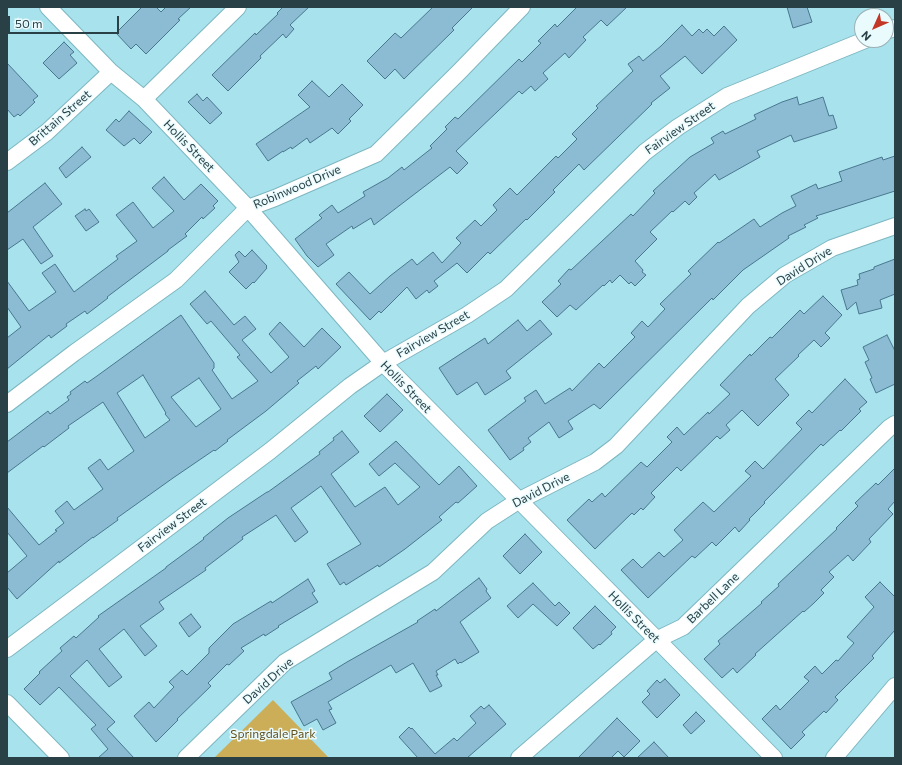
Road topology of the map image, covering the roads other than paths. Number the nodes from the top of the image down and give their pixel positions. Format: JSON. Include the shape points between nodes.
{"nodes":[{"id":1,"x":48,"y":7,"type":"edge"},
{"id":2,"x":238,"y":7,"type":"edge"},
{"id":3,"x":522,"y":7,"type":"edge"},
{"id":4,"x":854,"y":44,"type":"edge"},
{"id":5,"x":110,"y":72,"type":"junction"},
{"id":6,"x":144,"y":99,"type":"junction"},
{"id":7,"x":7,"y":162,"type":"edge"},
{"id":8,"x":248,"y":208,"type":"junction"},
{"id":9,"x":895,"y":226,"type":"edge"},
{"id":10,"x":383,"y":363,"type":"junction"},
{"id":11,"x":7,"y":404,"type":"edge"},
{"id":12,"x":895,"y":424,"type":"edge"},
{"id":13,"x":518,"y":501,"type":"junction"},
{"id":14,"x":656,"y":640,"type":"junction"},
{"id":15,"x":7,"y":649,"type":"edge"},
{"id":16,"x":895,"y":686,"type":"edge"},
{"id":17,"x":7,"y":703,"type":"edge"},
{"id":18,"x":61,"y":758,"type":"edge"},
{"id":19,"x":186,"y":758,"type":"edge"},
{"id":20,"x":519,"y":758,"type":"edge"},
{"id":21,"x":774,"y":758,"type":"edge"},
{"id":22,"x":834,"y":758,"type":"edge"}],
"edges":[{"from":1,"to":5,"type":"street","name":"Hollis Street"},
{"from":2,"to":6,"type":"street"},
{"from":3,"to":8,"type":"street","name":"Robinwood Drive","via":[[376,154]]},
{"from":4,"to":10,"type":"street","name":"Fairview Street","via":[[727,96],[678,127],[645,152],[506,289],[467,315]]},
{"from":5,"to":6,"type":"street","name":"Hollis Street"},
{"from":5,"to":7,"type":"street","name":"Brittain Street","via":[[47,132]]},
{"from":6,"to":8,"type":"street","name":"Hollis Street"},
{"from":8,"to":10,"type":"street","name":"Hollis Street"},
{"from":8,"to":11,"type":"street","name":"Robinwood Drive","via":[[176,280]]},
{"from":9,"to":13,"type":"street","name":"David Drive","via":[[832,248],[785,275],[748,306],[616,446],[595,462]]},
{"from":10,"to":13,"type":"street","name":"Hollis Street"},
{"from":10,"to":15,"type":"street","name":"Fairview Street"},
{"from":12,"to":14,"type":"street","name":"Barbell Lane","via":[[682,627]]},
{"from":13,"to":14,"type":"street","name":"Hollis Street"},
{"from":13,"to":19,"type":"street","name":"David Drive","via":[[487,521],[433,572],[285,662]]},
{"from":14,"to":20,"type":"street","name":"Barbell Lane"},
{"from":14,"to":21,"type":"street","name":"Hollis Street"},
{"from":16,"to":22,"type":"street"},
{"from":17,"to":18,"type":"street"}]}
